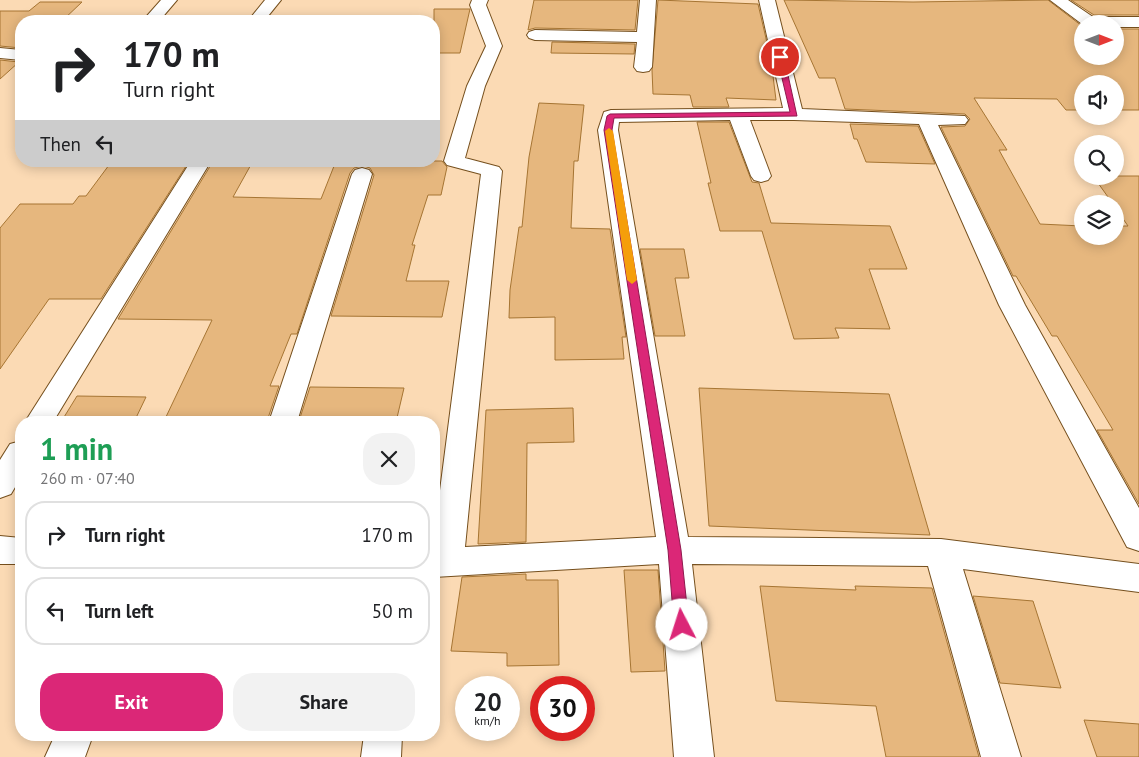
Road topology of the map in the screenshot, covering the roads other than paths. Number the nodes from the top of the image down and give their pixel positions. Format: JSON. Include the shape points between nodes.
{"nodes":[{"id":1,"x":169,"y":0,"type":"edge"},
{"id":2,"x":273,"y":0,"type":"edge"},
{"id":3,"x":480,"y":0,"type":"edge"},
{"id":4,"x":648,"y":0,"type":"edge"},
{"id":5,"x":767,"y":0,"type":"edge"},
{"id":6,"x":1058,"y":0,"type":"edge"},
{"id":7,"x":156,"y":15,"type":"edge"},
{"id":8,"x":261,"y":15,"type":"edge"},
{"id":9,"x":1139,"y":22,"type":"edge"},
{"id":10,"x":534,"y":35,"type":"dead end"},
{"id":11,"x":645,"y":37,"type":"junction"},
{"id":12,"x":0,"y":54,"type":"edge"},
{"id":13,"x":15,"y":55,"type":"edge"},
{"id":14,"x":643,"y":67,"type":"dead end"},
{"id":15,"x":794,"y":114,"type":"junction"},
{"id":16,"x":738,"y":115,"type":"junction"},
{"id":17,"x":926,"y":119,"type":"junction"},
{"id":18,"x":958,"y":120,"type":"dead end"},
{"id":19,"x":197,"y":167,"type":"edge"},
{"id":20,"x":362,"y":174,"type":"dead end"},
{"id":21,"x":761,"y":176,"type":"dead end"},
{"id":22,"x":43,"y":416,"type":"edge"},
{"id":23,"x":285,"y":416,"type":"edge"},
{"id":24,"x":15,"y":462,"type":"edge"},
{"id":25,"x":0,"y":486,"type":"edge"},
{"id":26,"x":1139,"y":538,"type":"edge"},
{"id":27,"x":0,"y":550,"type":"edge"},
{"id":28,"x":674,"y":550,"type":"junction"},
{"id":29,"x":15,"y":551,"type":"edge"},
{"id":30,"x":941,"y":553,"type":"junction"},
{"id":31,"x":440,"y":563,"type":"edge"},
{"id":32,"x":1139,"y":578,"type":"edge"},
{"id":33,"x":72,"y":741,"type":"edge"},
{"id":34,"x":382,"y":741,"type":"edge"},
{"id":35,"x":65,"y":757,"type":"edge"},
{"id":36,"x":381,"y":757,"type":"edge"},
{"id":37,"x":694,"y":757,"type":"edge"},
{"id":38,"x":1001,"y":757,"type":"edge"}],
"edges":[{"from":1,"to":7,"type":"street"},
{"from":2,"to":8,"type":"street"},
{"from":3,"to":31,"type":"street","via":[[478,5],[494,46],[476,86],[454,162],[492,171]]},
{"from":4,"to":11,"type":"street"},
{"from":5,"to":15,"type":"street"},
{"from":6,"to":9,"type":"street","via":[[1088,21]]},
{"from":10,"to":11,"type":"street"},
{"from":11,"to":14,"type":"street"},
{"from":12,"to":13,"type":"street"},
{"from":15,"to":16,"type":"street"},
{"from":15,"to":17,"type":"street"},
{"from":16,"to":21,"type":"street"},
{"from":16,"to":28,"type":"street","via":[[610,116],[608,130]]},
{"from":17,"to":18,"type":"street"},
{"from":17,"to":26,"type":"street","via":[[1012,305]]},
{"from":19,"to":22,"type":"street"},
{"from":20,"to":23,"type":"street"},
{"from":24,"to":25,"type":"street"},
{"from":27,"to":29,"type":"street"},
{"from":28,"to":30,"type":"street"},
{"from":28,"to":31,"type":"street"},
{"from":28,"to":37,"type":"street"},
{"from":30,"to":32,"type":"street"},
{"from":30,"to":38,"type":"street"},
{"from":33,"to":35,"type":"street"},
{"from":34,"to":36,"type":"street"}]}
